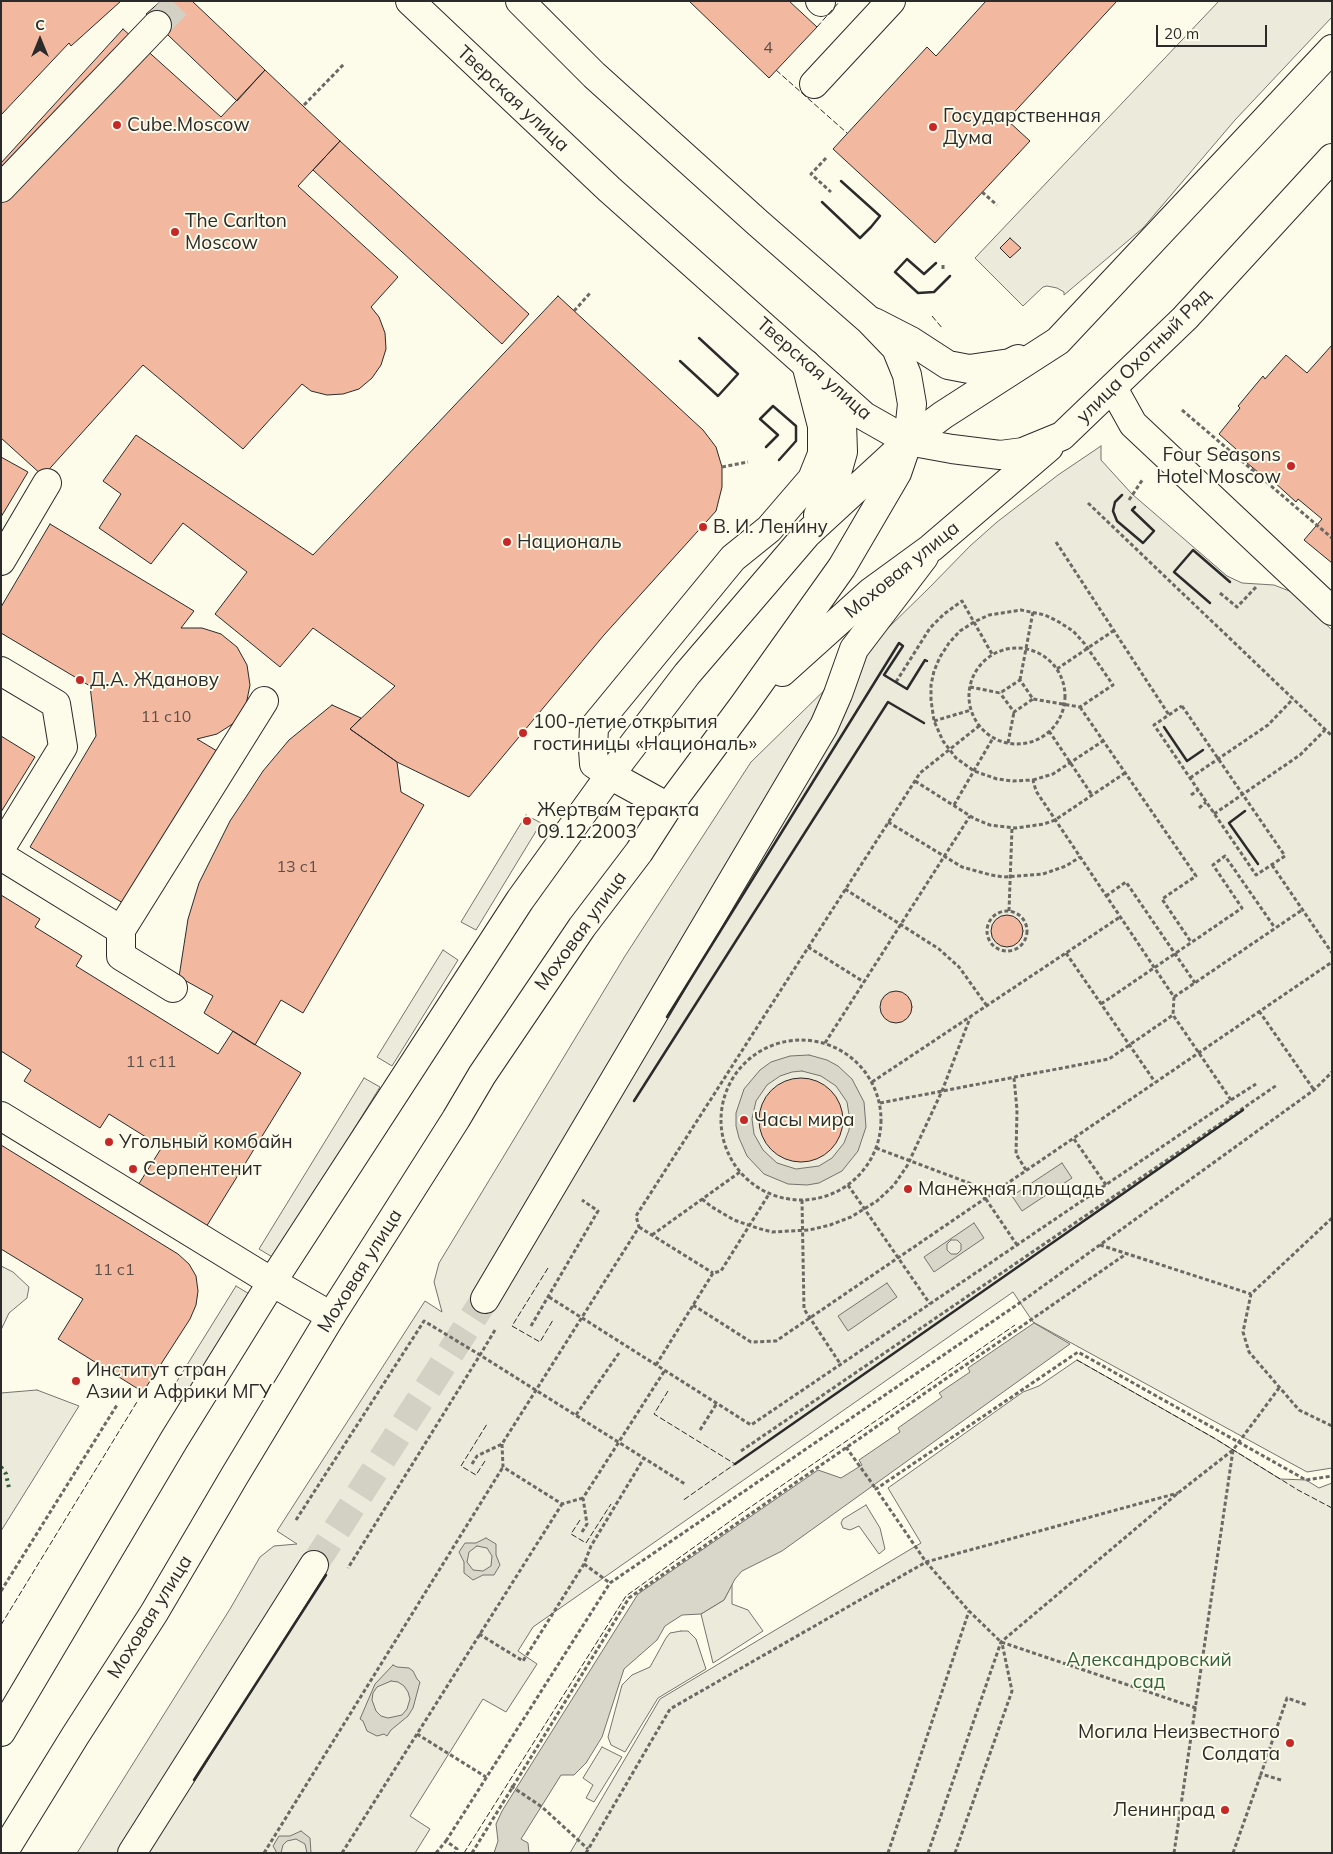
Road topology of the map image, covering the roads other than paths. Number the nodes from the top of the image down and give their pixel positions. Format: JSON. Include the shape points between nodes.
{"nodes":[{"id":1,"x":410,"y":1,"type":"edge"},
{"id":2,"x":520,"y":1,"type":"edge"},
{"id":3,"x":891,"y":1,"type":"edge"},
{"id":4,"x":158,"y":25,"type":"tunnel mouth"},
{"id":5,"x":1332,"y":49,"type":"edge"},
{"id":6,"x":814,"y":84,"type":"dead end"},
{"id":7,"x":1332,"y":158,"type":"edge"},
{"id":8,"x":1,"y":188,"type":"edge"},
{"id":9,"x":870,"y":320,"type":"junction"},
{"id":10,"x":1058,"y":342,"type":"junction"},
{"id":11,"x":806,"y":364,"type":"junction"},
{"id":12,"x":828,"y":385,"type":"junction"},
{"id":13,"x":1113,"y":388,"type":"junction"},
{"id":14,"x":1062,"y":436,"type":"junction"},
{"id":15,"x":908,"y":441,"type":"junction"},
{"id":16,"x":47,"y":483,"type":"dead end"},
{"id":17,"x":807,"y":534,"type":"junction"},
{"id":18,"x":931,"y":548,"type":"junction"},
{"id":19,"x":1,"y":561,"type":"edge"},
{"id":20,"x":1332,"y":611,"type":"edge"},
{"id":21,"x":1,"y":671,"type":"edge"},
{"id":22,"x":264,"y":700,"type":"dead end"},
{"id":23,"x":743,"y":706,"type":"junction"},
{"id":24,"x":610,"y":775,"type":"junction"},
{"id":25,"x":668,"y":807,"type":"junction"},
{"id":26,"x":1,"y":848,"type":"edge"},
{"id":27,"x":1,"y":856,"type":"edge"},
{"id":28,"x":121,"y":930,"type":"junction"},
{"id":29,"x":173,"y":988,"type":"dead end"},
{"id":30,"x":1,"y":1116,"type":"edge"},
{"id":31,"x":272,"y":1282,"type":"junction"},
{"id":32,"x":485,"y":1299,"type":"tunnel mouth"},
{"id":33,"x":331,"y":1316,"type":"junction"},
{"id":34,"x":314,"y":1565,"type":"tunnel mouth"},
{"id":35,"x":1,"y":1732,"type":"edge"},
{"id":36,"x":3,"y":1853,"type":"edge"},
{"id":37,"x":132,"y":1853,"type":"edge"}],
"edges":[{"from":1,"to":11,"type":"main road","name":"Тверская улица","via":[[609,189]]},
{"from":2,"to":9,"type":"main road","via":[[601,81]]},
{"from":3,"to":6,"type":"main road"},
{"from":4,"to":8,"type":"main road"},
{"from":5,"to":10,"type":"main road"},
{"from":7,"to":13,"type":"main road","name":"улица Охотный Ряд","via":[[1185,318]]},
{"from":9,"to":10,"type":"main road","via":[[948,365],[969,369],[1010,363]]},
{"from":9,"to":15,"type":"main road","via":[[896,348],[907,375],[912,404]]},
{"from":10,"to":15,"type":"main road"},
{"from":11,"to":12,"type":"main road","name":"Тверская улица"},
{"from":11,"to":24,"type":"main road","via":[[822,426],[822,454],[812,479],[769,529],[733,558],[594,727],[594,764]]},
{"from":12,"to":15,"type":"main road","name":"Тверская улица","via":[[864,416]]},
{"from":12,"to":17,"type":"main road","via":[[842,423],[844,452],[831,494]]},
{"from":13,"to":14,"type":"main road","name":"улица Охотный Ряд"},
{"from":13,"to":20,"type":"main road","via":[[1133,424]]},
{"from":14,"to":15,"type":"main road","name":"улица Охотный Ряд","via":[[1023,452],[1000,455]]},
{"from":14,"to":18,"type":"main road","name":"Моховая улица"},
{"from":15,"to":17,"type":"main road"},
{"from":15,"to":23,"type":"main road","name":"Моховая улица","via":[[897,473],[842,567]]},
{"from":16,"to":19,"type":"main road"},
{"from":17,"to":24,"type":"main road","via":[[688,674]]},
{"from":18,"to":23,"type":"main road","name":"Моховая улица","via":[[872,591]]},
{"from":18,"to":32,"type":"main road","via":[[854,650],[824,726]]},
{"from":21,"to":26,"type":"main road","via":[[56,704],[63,747]]},
{"from":22,"to":28,"type":"main road"},
{"from":23,"to":25,"type":"main road","name":"Моховая улица"},
{"from":24,"to":25,"type":"main road"},
{"from":24,"to":31,"type":"main road","via":[[520,900]]},
{"from":25,"to":33,"type":"main road","name":"Моховая улица","via":[[531,1000]]},
{"from":27,"to":28,"type":"main road"},
{"from":28,"to":29,"type":"main road","via":[[121,956]]},
{"from":30,"to":31,"type":"main road"},
{"from":31,"to":33,"type":"main road"},
{"from":31,"to":35,"type":"main road"},
{"from":33,"to":36,"type":"main road","name":"Моховая улица","via":[[154,1613]]},
{"from":34,"to":37,"type":"main road"}]}
